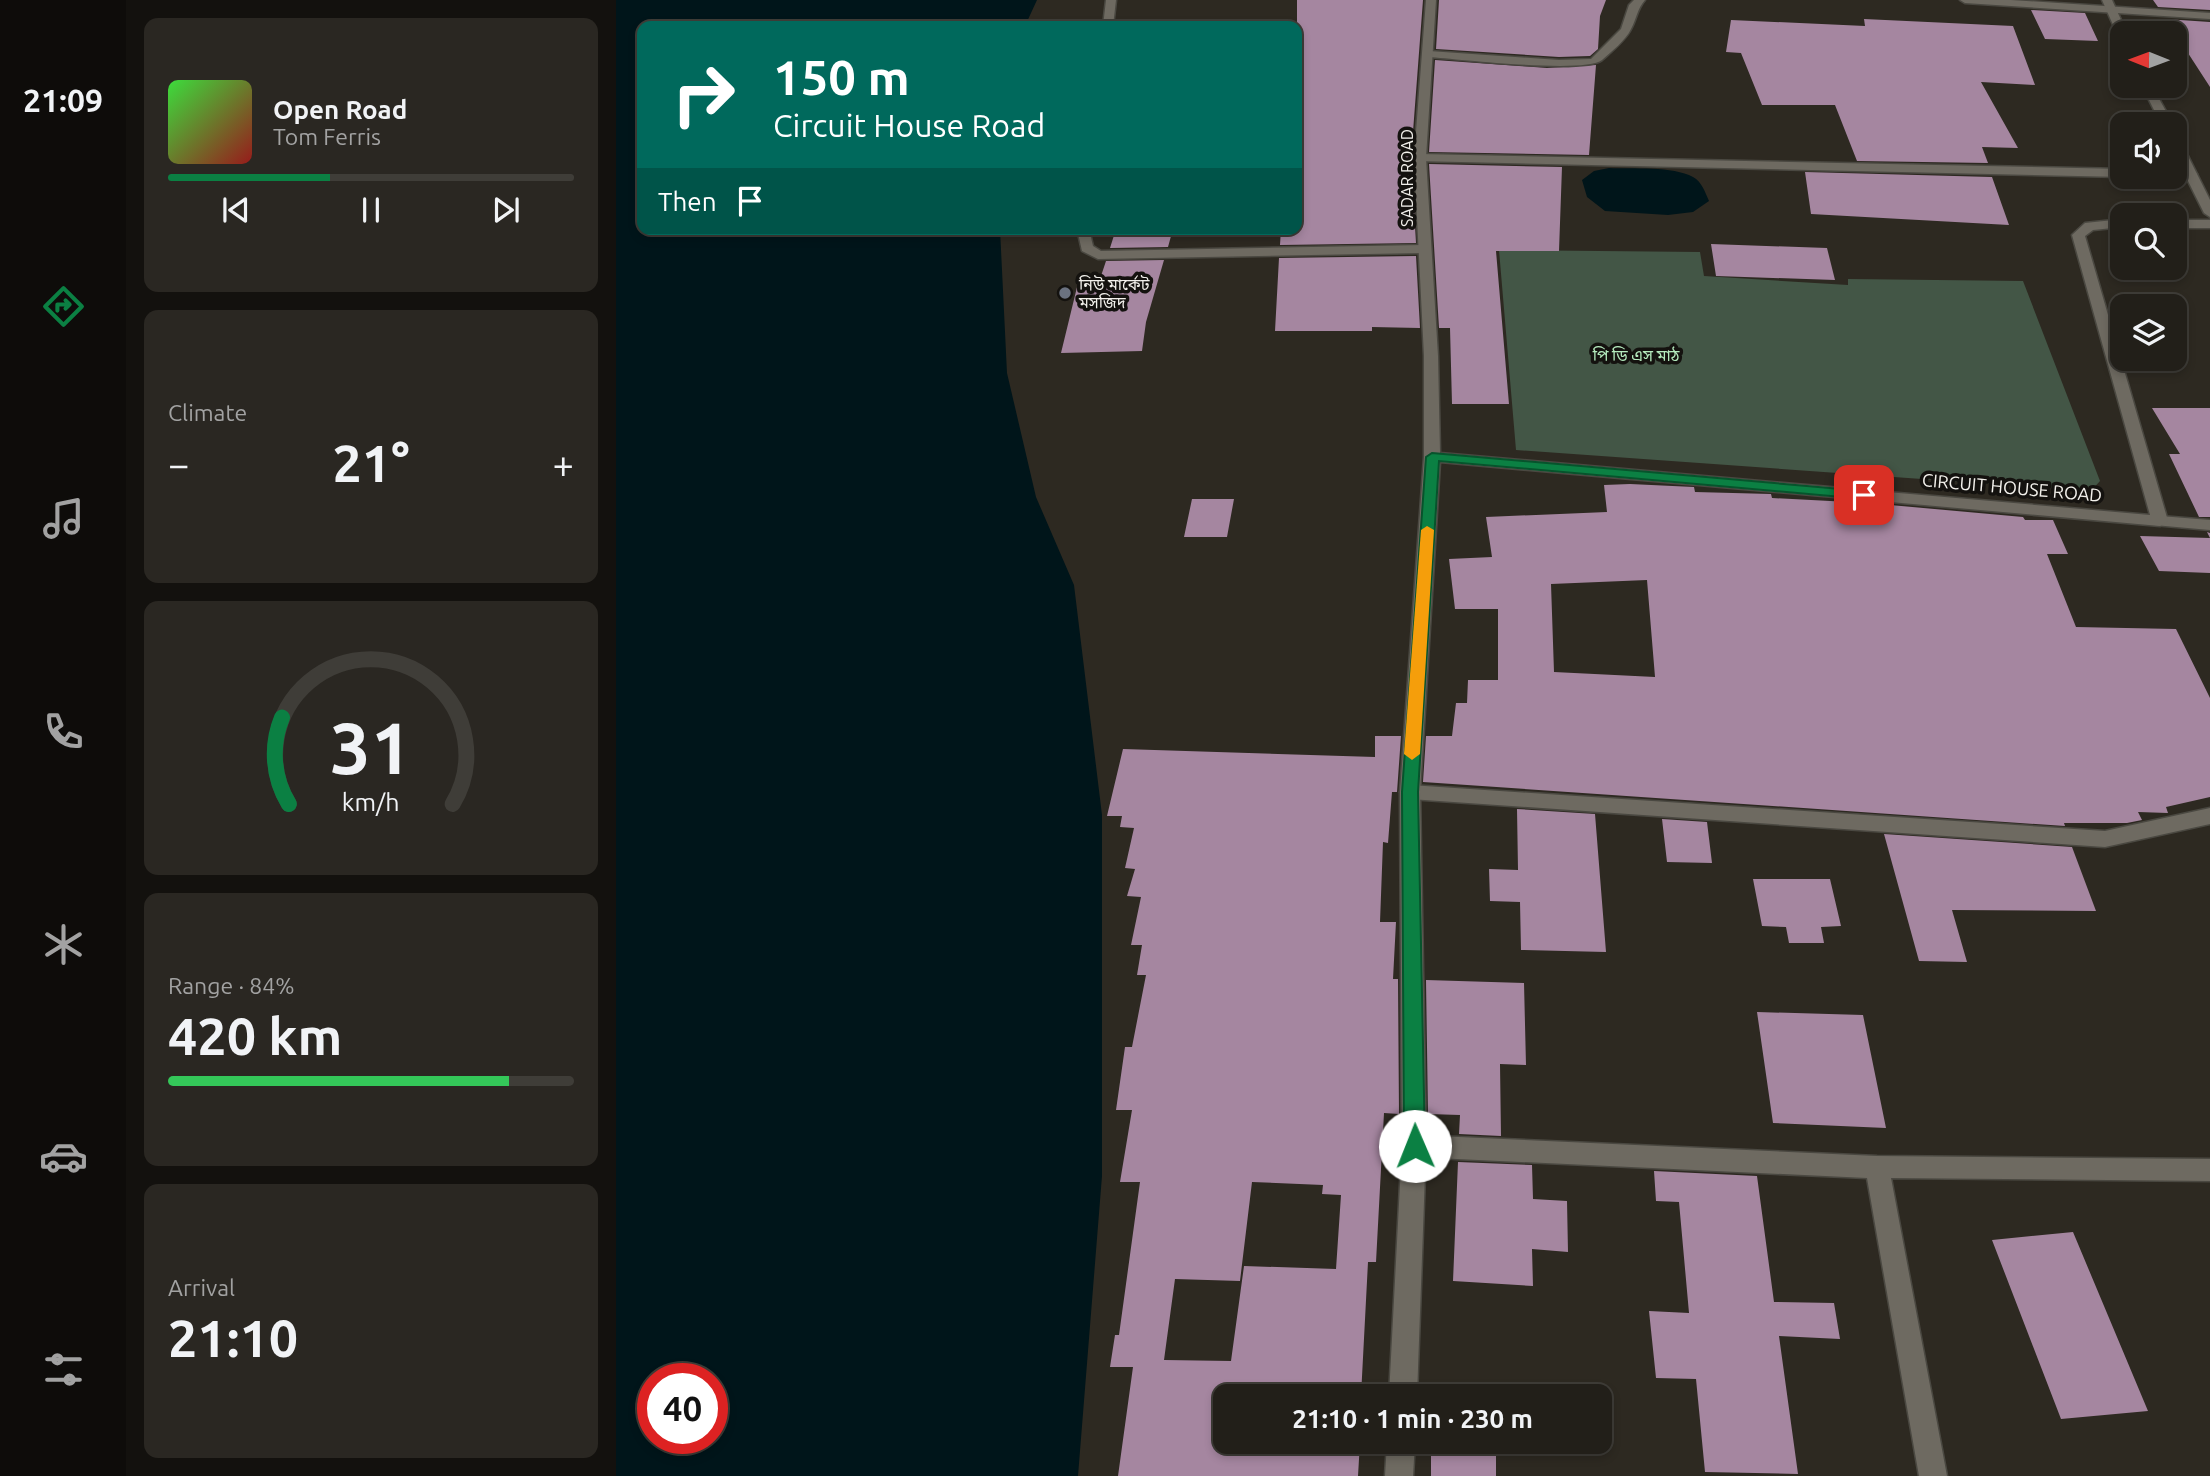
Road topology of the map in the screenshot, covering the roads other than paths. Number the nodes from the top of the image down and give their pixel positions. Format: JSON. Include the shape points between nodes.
{"nodes":[{"id":1,"x":1111,"y":0,"type":"edge"},
{"id":2,"x":1431,"y":0,"type":"edge"},
{"id":3,"x":1640,"y":0,"type":"edge"},
{"id":4,"x":1965,"y":0,"type":"edge"},
{"id":5,"x":2108,"y":5,"type":"edge"},
{"id":6,"x":2210,"y":16,"type":"edge"},
{"id":7,"x":1109,"y":21,"type":"edge"},
{"id":8,"x":2116,"y":21,"type":"edge"},
{"id":9,"x":1429,"y":54,"type":"junction"},
{"id":10,"x":1420,"y":158,"type":"junction"},
{"id":11,"x":2187,"y":166,"type":"edge"},
{"id":12,"x":2110,"y":173,"type":"edge"},
{"id":13,"x":2187,"y":174,"type":"edge"},
{"id":14,"x":2191,"y":174,"type":"junction"},
{"id":15,"x":2210,"y":213,"type":"edge"},
{"id":16,"x":2110,"y":224,"type":"edge"},
{"id":17,"x":2187,"y":224,"type":"edge"},
{"id":18,"x":2210,"y":224,"type":"edge"},
{"id":19,"x":1084,"y":235,"type":"edge"},
{"id":20,"x":1423,"y":248,"type":"junction"},
{"id":21,"x":1432,"y":457,"type":"junction"},
{"id":22,"x":2160,"y":521,"type":"junction"},
{"id":23,"x":2210,"y":525,"type":"edge"},
{"id":24,"x":1410,"y":792,"type":"junction"},
{"id":25,"x":2210,"y":816,"type":"edge"},
{"id":26,"x":1415,"y":1146,"type":"junction"},
{"id":27,"x":1877,"y":1167,"type":"junction"},
{"id":28,"x":2210,"y":1170,"type":"edge"},
{"id":29,"x":1404,"y":1384,"type":"edge"},
{"id":30,"x":1400,"y":1454,"type":"edge"},
{"id":31,"x":1399,"y":1476,"type":"edge"},
{"id":32,"x":1933,"y":1476,"type":"edge"}],
"edges":[{"from":1,"to":7,"type":"street"},
{"from":2,"to":9,"type":"street","name":"SADAR ROAD"},
{"from":3,"to":9,"type":"street","via":[[1626,30],[1595,61],[1559,63]]},
{"from":4,"to":5,"type":"street"},
{"from":5,"to":6,"type":"street"},
{"from":5,"to":8,"type":"street"},
{"from":9,"to":10,"type":"street","name":"SADAR ROAD"},
{"from":10,"to":12,"type":"street"},
{"from":10,"to":20,"type":"street","name":"SADAR ROAD"},
{"from":11,"to":14,"type":"street"},
{"from":13,"to":14,"type":"street"},
{"from":14,"to":15,"type":"street"},
{"from":16,"to":22,"type":"street","via":[[2090,226],[2078,235]]},
{"from":17,"to":18,"type":"street"},
{"from":19,"to":20,"type":"street","via":[[1087,248],[1098,254]]},
{"from":20,"to":21,"type":"street","name":"SADAR ROAD"},
{"from":21,"to":22,"type":"street","name":"CIRCUIT HOUSE ROAD"},
{"from":21,"to":24,"type":"street","name":"SADAR ROAD"},
{"from":22,"to":23,"type":"street","name":"CIRCUIT HOUSE ROAD"},
{"from":24,"to":25,"type":"street","via":[[2105,839]]},
{"from":24,"to":26,"type":"street","name":"SADAR ROAD"},
{"from":26,"to":27,"type":"street"},
{"from":26,"to":29,"type":"street","name":"SADAR ROAD"},
{"from":27,"to":28,"type":"street"},
{"from":27,"to":32,"type":"street"},
{"from":30,"to":31,"type":"street"}]}
